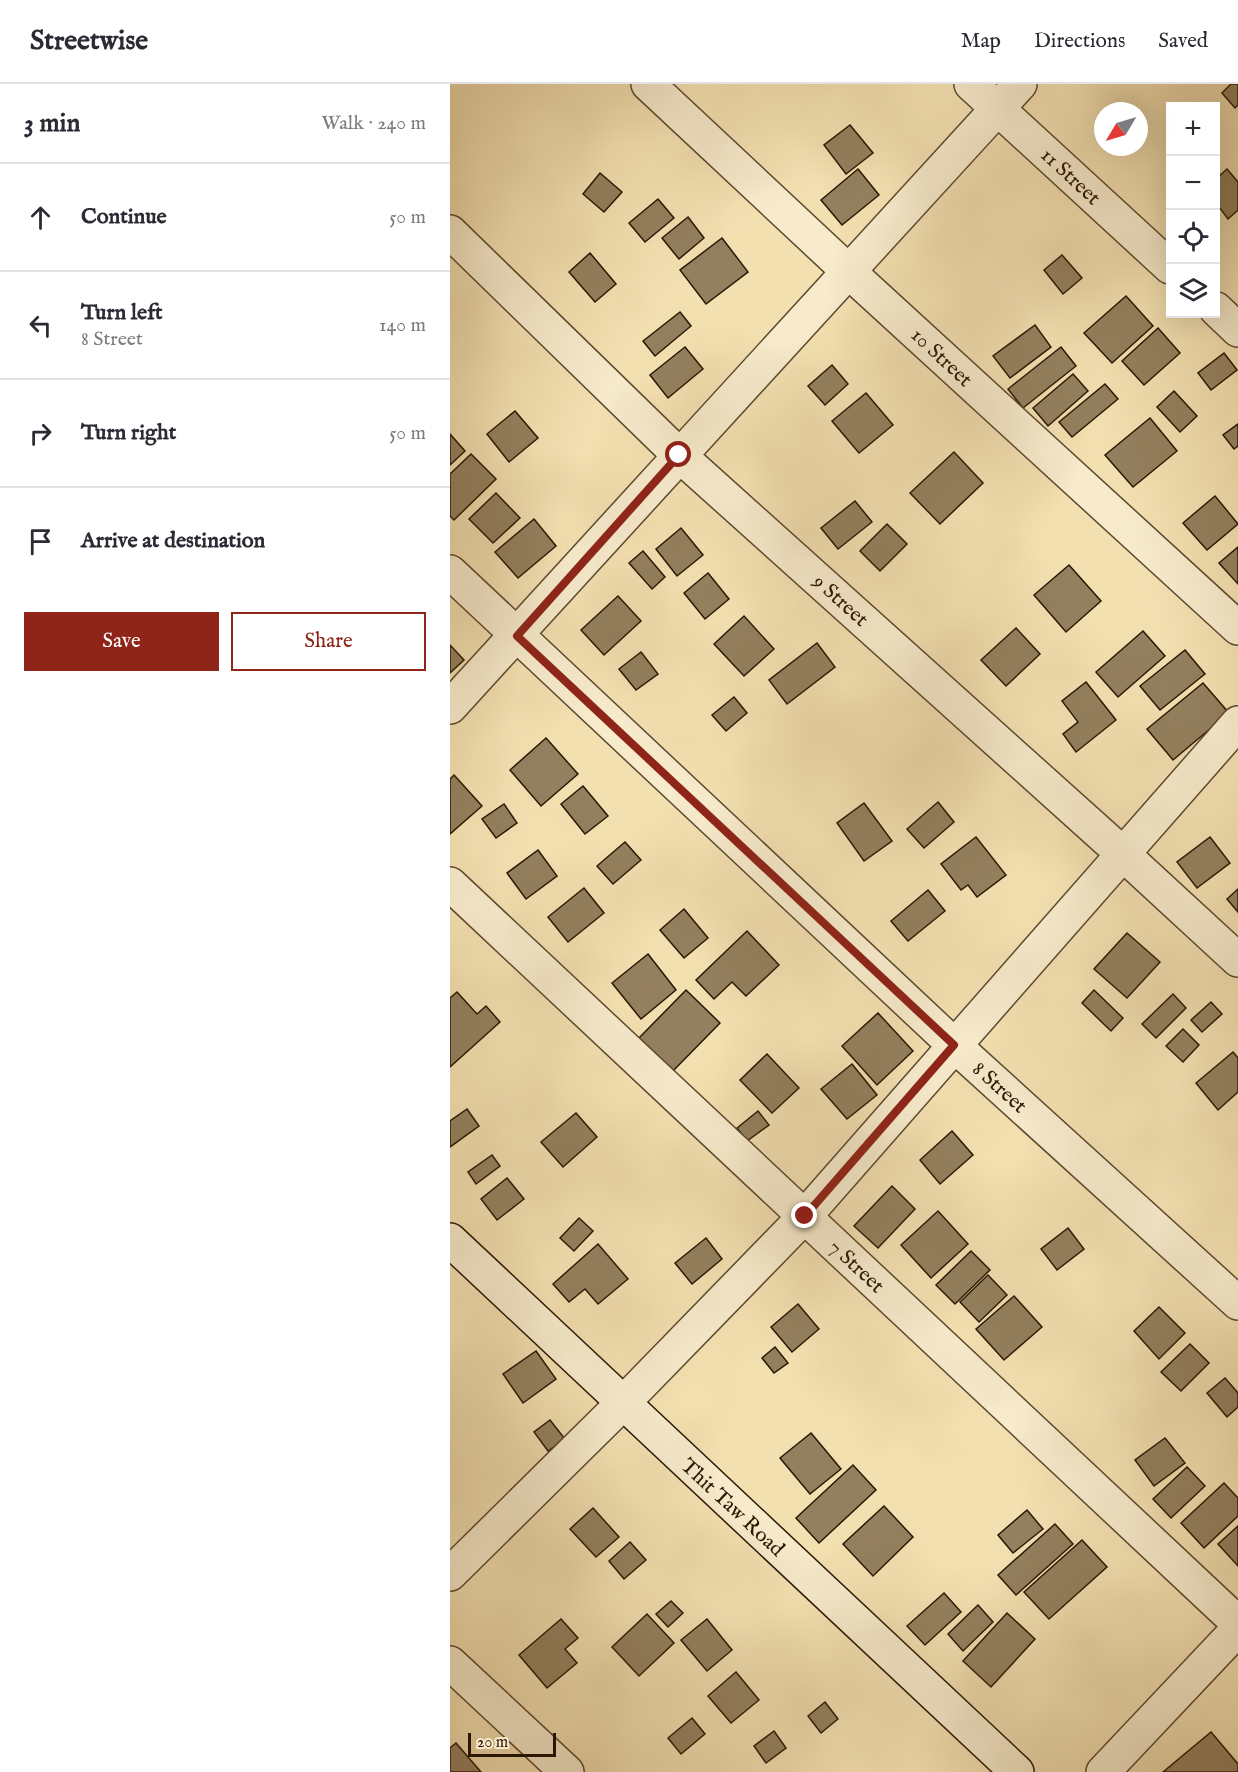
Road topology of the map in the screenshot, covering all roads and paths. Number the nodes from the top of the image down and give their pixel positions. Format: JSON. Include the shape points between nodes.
{"nodes":[{"id":1,"x":648,"y":84,"type":"edge"},
{"id":2,"x":971,"y":84,"type":"edge"},
{"id":3,"x":1020,"y":84,"type":"edge"},
{"id":4,"x":998,"y":108,"type":"junction"},
{"id":5,"x":450,"y":232,"type":"edge"},
{"id":6,"x":1167,"y":264,"type":"edge"},
{"id":7,"x":848,"y":271,"type":"junction"},
{"id":8,"x":1220,"y":314,"type":"edge"},
{"id":9,"x":1238,"y":330,"type":"edge"},
{"id":10,"x":679,"y":455,"type":"junction"},
{"id":11,"x":450,"y":572,"type":"edge"},
{"id":12,"x":1238,"y":628,"type":"edge"},
{"id":13,"x":517,"y":636,"type":"junction"},
{"id":14,"x":450,"y":707,"type":"edge"},
{"id":15,"x":1238,"y":723,"type":"edge"},
{"id":16,"x":1123,"y":854,"type":"junction"},
{"id":17,"x":450,"y":884,"type":"edge"},
{"id":18,"x":1238,"y":960,"type":"edge"},
{"id":19,"x":954,"y":1045,"type":"junction"},
{"id":20,"x":805,"y":1216,"type":"junction"},
{"id":21,"x":450,"y":1240,"type":"edge"},
{"id":22,"x":1238,"y":1303,"type":"edge"},
{"id":23,"x":623,"y":1403,"type":"junction"},
{"id":24,"x":450,"y":1574,"type":"edge"},
{"id":25,"x":1238,"y":1623,"type":"edge"},
{"id":26,"x":1238,"y":1629,"type":"edge"},
{"id":27,"x":450,"y":1663,"type":"edge"},
{"id":28,"x":567,"y":1772,"type":"edge"},
{"id":29,"x":1017,"y":1772,"type":"edge"},
{"id":30,"x":1103,"y":1772,"type":"edge"}],
"edges":[{"from":1,"to":7,"type":"street","name":"10 Street"},
{"from":2,"to":4,"type":"street","name":"11 Street"},
{"from":3,"to":4,"type":"street"},
{"from":4,"to":6,"type":"street","name":"11 Street"},
{"from":4,"to":7,"type":"street"},
{"from":5,"to":10,"type":"street","name":"9 Street"},
{"from":7,"to":10,"type":"street"},
{"from":7,"to":12,"type":"street","name":"10 Street"},
{"from":8,"to":9,"type":"street"},
{"from":10,"to":13,"type":"street"},
{"from":10,"to":16,"type":"street","name":"9 Street"},
{"from":11,"to":13,"type":"street","name":"8 Street"},
{"from":13,"to":14,"type":"street"},
{"from":13,"to":19,"type":"street","name":"8 Street"},
{"from":15,"to":16,"type":"street"},
{"from":16,"to":18,"type":"street","name":"9 Street"},
{"from":16,"to":19,"type":"street"},
{"from":17,"to":20,"type":"street","name":"7 Street"},
{"from":19,"to":20,"type":"street"},
{"from":19,"to":22,"type":"street","name":"8 Street"},
{"from":20,"to":23,"type":"street"},
{"from":20,"to":25,"type":"street","name":"7 Street"},
{"from":21,"to":23,"type":"street","name":"Thit Taw Road"},
{"from":23,"to":24,"type":"street"},
{"from":23,"to":29,"type":"street","name":"Thit Taw Road"},
{"from":26,"to":30,"type":"street"},
{"from":27,"to":28,"type":"street"}]}
